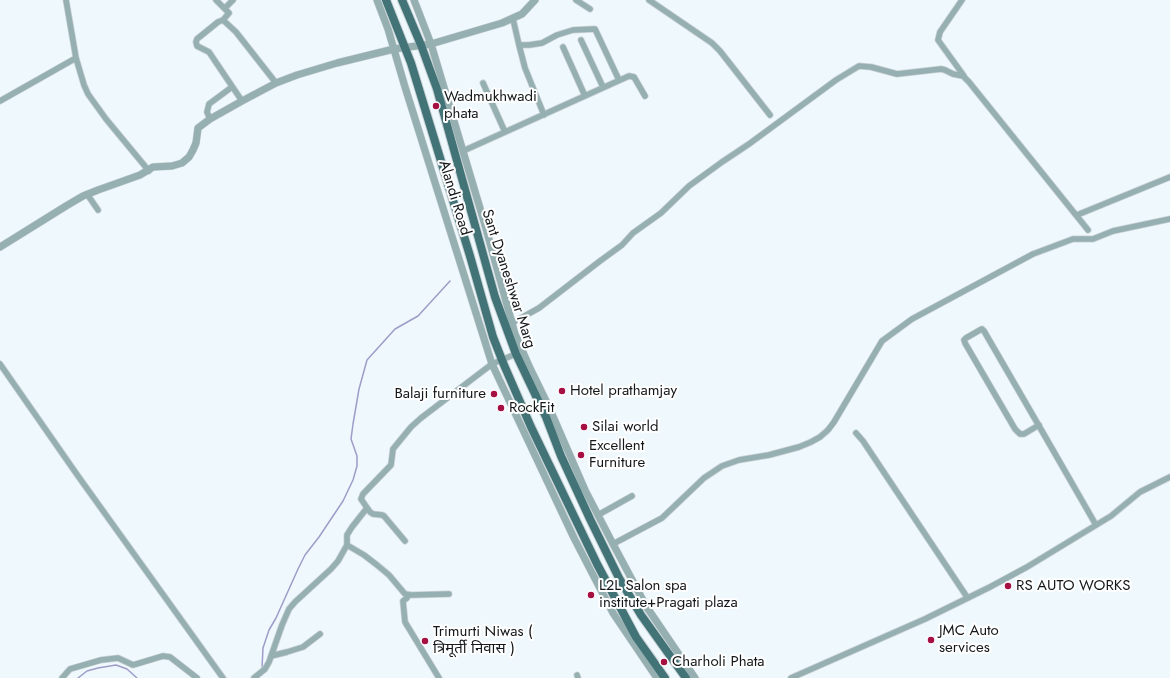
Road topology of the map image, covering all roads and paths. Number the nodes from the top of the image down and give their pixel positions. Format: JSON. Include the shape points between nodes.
{"nodes":[{"id":1,"x":66,"y":0,"type":"edge"},
{"id":2,"x":216,"y":0,"type":"edge"},
{"id":3,"x":233,"y":0,"type":"edge"},
{"id":4,"x":376,"y":0,"type":"edge"},
{"id":5,"x":386,"y":0,"type":"edge"},
{"id":6,"x":414,"y":0,"type":"edge"},
{"id":7,"x":535,"y":0,"type":"edge"},
{"id":8,"x":576,"y":0,"type":"edge"},
{"id":9,"x":962,"y":0,"type":"edge"},
{"id":10,"x":651,"y":1,"type":"edge"},
{"id":11,"x":403,"y":3,"type":"edge"},
{"id":12,"x":225,"y":8,"type":"junction"},
{"id":13,"x":590,"y":9,"type":"dead end"},
{"id":14,"x":513,"y":18,"type":"junction"},
{"id":15,"x":223,"y":20,"type":"junction"},
{"id":16,"x":581,"y":40,"type":"dead end"},
{"id":17,"x":431,"y":44,"type":"junction"},
{"id":18,"x":421,"y":45,"type":"junction"},
{"id":19,"x":519,"y":45,"type":"junction"},
{"id":20,"x":564,"y":46,"type":"dead end"},
{"id":21,"x":405,"y":47,"type":"junction"},
{"id":22,"x":394,"y":49,"type":"junction"},
{"id":23,"x":76,"y":58,"type":"junction"},
{"id":24,"x":966,"y":78,"type":"junction"},
{"id":25,"x":619,"y":80,"type":"junction"},
{"id":26,"x":276,"y":83,"type":"junction"},
{"id":27,"x":483,"y":84,"type":"dead end"},
{"id":28,"x":232,"y":87,"type":"junction"},
{"id":29,"x":603,"y":88,"type":"junction"},
{"id":30,"x":585,"y":96,"type":"junction"},
{"id":31,"x":645,"y":96,"type":"dead end"},
{"id":32,"x":0,"y":101,"type":"edge"},
{"id":33,"x":242,"y":101,"type":"junction"},
{"id":34,"x":544,"y":115,"type":"junction"},
{"id":35,"x":770,"y":115,"type":"dead end"},
{"id":36,"x":210,"y":119,"type":"junction"},
{"id":37,"x":505,"y":132,"type":"junction"},
{"id":38,"x":463,"y":151,"type":"junction"},
{"id":39,"x":149,"y":171,"type":"junction"},
{"id":40,"x":1170,"y":177,"type":"edge"},
{"id":41,"x":87,"y":194,"type":"junction"},
{"id":42,"x":98,"y":210,"type":"dead end"},
{"id":43,"x":1077,"y":215,"type":"junction"},
{"id":44,"x":1170,"y":219,"type":"edge"},
{"id":45,"x":1088,"y":230,"type":"dead end"},
{"id":46,"x":0,"y":247,"type":"edge"},
{"id":47,"x":512,"y":323,"type":"junction"},
{"id":48,"x":519,"y":352,"type":"junction"},
{"id":49,"x":503,"y":362,"type":"junction"},
{"id":50,"x":0,"y":364,"type":"edge"},
{"id":51,"x":492,"y":364,"type":"junction"},
{"id":52,"x":1039,"y":425,"type":"junction"},
{"id":53,"x":856,"y":433,"type":"dead end"},
{"id":54,"x":1170,"y":478,"type":"edge"},
{"id":55,"x":632,"y":496,"type":"dead end"},
{"id":56,"x":367,"y":508,"type":"junction"},
{"id":57,"x":598,"y":515,"type":"junction"},
{"id":58,"x":1096,"y":525,"type":"junction"},
{"id":59,"x":405,"y":541,"type":"dead end"},
{"id":60,"x":613,"y":544,"type":"junction"},
{"id":61,"x":347,"y":545,"type":"junction"},
{"id":62,"x":449,"y":594,"type":"dead end"},
{"id":63,"x":408,"y":595,"type":"junction"},
{"id":64,"x":967,"y":597,"type":"junction"},
{"id":65,"x":320,"y":634,"type":"dead end"},
{"id":66,"x":271,"y":656,"type":"junction"},
{"id":67,"x":62,"y":678,"type":"edge"},
{"id":68,"x":197,"y":678,"type":"edge"},
{"id":69,"x":223,"y":678,"type":"edge"},
{"id":70,"x":254,"y":678,"type":"edge"},
{"id":71,"x":439,"y":678,"type":"edge"},
{"id":72,"x":657,"y":678,"type":"edge"},
{"id":73,"x":665,"y":678,"type":"edge"},
{"id":74,"x":686,"y":678,"type":"edge"},
{"id":75,"x":695,"y":678,"type":"edge"},
{"id":76,"x":791,"y":678,"type":"edge"}],
"edges":[{"from":1,"to":23,"type":"street"},
{"from":2,"to":12,"type":"street"},
{"from":3,"to":12,"type":"street"},
{"from":4,"to":22,"type":"street","name":"Alandi Road"},
{"from":5,"to":21,"type":"main road","name":"Sant Dyaneshwar Marg"},
{"from":6,"to":17,"type":"street"},
{"from":7,"to":14,"type":"street","via":[[522,14]]},
{"from":8,"to":13,"type":"street"},
{"from":9,"to":24,"type":"street","via":[[940,32],[938,40]]},
{"from":10,"to":35,"type":"street","via":[[712,43]]},
{"from":11,"to":18,"type":"main road","name":"Sant Dyaneshwar Marg"},
{"from":12,"to":15,"type":"street","via":[[230,13]]},
{"from":14,"to":17,"type":"street"},
{"from":14,"to":19,"type":"street"},
{"from":15,"to":26,"type":"street","via":[[245,43]]},
{"from":15,"to":28,"type":"street","via":[[196,42],[197,46],[209,52]]},
{"from":16,"to":29,"type":"street"},
{"from":17,"to":18,"type":"street"},
{"from":17,"to":38,"type":"street"},
{"from":18,"to":21,"type":"street"},
{"from":18,"to":48,"type":"main road","name":"Sant Dyaneshwar Marg","via":[[447,124],[495,297]]},
{"from":19,"to":25,"type":"street","via":[[542,43],[573,30],[595,29]]},
{"from":19,"to":34,"type":"street","via":[[525,68]]},
{"from":20,"to":30,"type":"street"},
{"from":21,"to":22,"type":"street"},
{"from":21,"to":49,"type":"main road","name":"Sant Dyaneshwar Marg"},
{"from":22,"to":26,"type":"street","via":[[310,71]]},
{"from":22,"to":51,"type":"street","name":"Alandi Road"},
{"from":23,"to":32,"type":"street"},
{"from":23,"to":39,"type":"street","via":[[88,94],[106,120]]},
{"from":24,"to":43,"type":"street"},
{"from":24,"to":47,"type":"street","via":[[941,69],[902,74],[865,66],[856,68],[689,186],[622,245],[539,308]]},
{"from":25,"to":29,"type":"street"},
{"from":25,"to":31,"type":"street","via":[[634,77]]},
{"from":26,"to":33,"type":"street"},
{"from":27,"to":37,"type":"street"},
{"from":28,"to":33,"type":"street"},
{"from":28,"to":36,"type":"street","via":[[208,104],[207,112]]},
{"from":29,"to":30,"type":"street"},
{"from":30,"to":34,"type":"street"},
{"from":33,"to":36,"type":"street"},
{"from":34,"to":37,"type":"street"},
{"from":36,"to":39,"type":"street","via":[[198,128],[196,143],[184,161]]},
{"from":37,"to":38,"type":"street"},
{"from":38,"to":47,"type":"street"},
{"from":39,"to":41,"type":"street"},
{"from":40,"to":43,"type":"street"},
{"from":41,"to":42,"type":"street"},
{"from":41,"to":46,"type":"street"},
{"from":43,"to":45,"type":"street"},
{"from":44,"to":60,"type":"street","via":[[1113,231],[1093,239],[1073,239],[1033,254],[912,319],[893,332],[876,349],[834,422],[820,437],[776,453],[722,466],[704,478],[662,518]]},
{"from":47,"to":48,"type":"street"},
{"from":48,"to":49,"type":"street"},
{"from":48,"to":57,"type":"street","via":[[529,366],[548,405]]},
{"from":48,"to":74,"type":"main road","name":"Sant Dyaneshwar Marg","via":[[567,470],[619,578],[641,615]]},
{"from":49,"to":51,"type":"street"},
{"from":49,"to":73,"type":"main road","via":[[531,427],[597,564],[633,631]]},
{"from":50,"to":69,"type":"street"},
{"from":51,"to":56,"type":"street","via":[[421,418],[402,437],[392,452],[391,465],[361,497]]},
{"from":51,"to":72,"type":"street","name":"Alandi Road","via":[[574,538],[613,613]]},
{"from":52,"to":52,"type":"street","via":[[984,331],[982,329],[966,338],[965,343],[1018,433],[1024,434]]},
{"from":52,"to":58,"type":"street"},
{"from":53,"to":64,"type":"street"},
{"from":54,"to":58,"type":"street","via":[[1140,492]]},
{"from":55,"to":57,"type":"street"},
{"from":56,"to":59,"type":"street","via":[[373,514],[384,516]]},
{"from":56,"to":61,"type":"street","via":[[347,535]]},
{"from":57,"to":60,"type":"street"},
{"from":58,"to":64,"type":"street","via":[[1028,567]]},
{"from":60,"to":75,"type":"street","via":[[653,617]]},
{"from":61,"to":63,"type":"street","via":[[372,560],[389,575],[403,593]]},
{"from":61,"to":66,"type":"street","via":[[331,569],[298,598],[290,609]]},
{"from":62,"to":63,"type":"street"},
{"from":63,"to":71,"type":"street","via":[[402,601],[405,622]]},
{"from":64,"to":76,"type":"street","via":[[925,619]]},
{"from":65,"to":66,"type":"street","via":[[303,647]]},
{"from":66,"to":70,"type":"street","via":[[263,671]]},
{"from":67,"to":68,"type":"street","via":[[70,669],[101,660],[118,658],[133,665],[163,656],[170,657]]}]}
